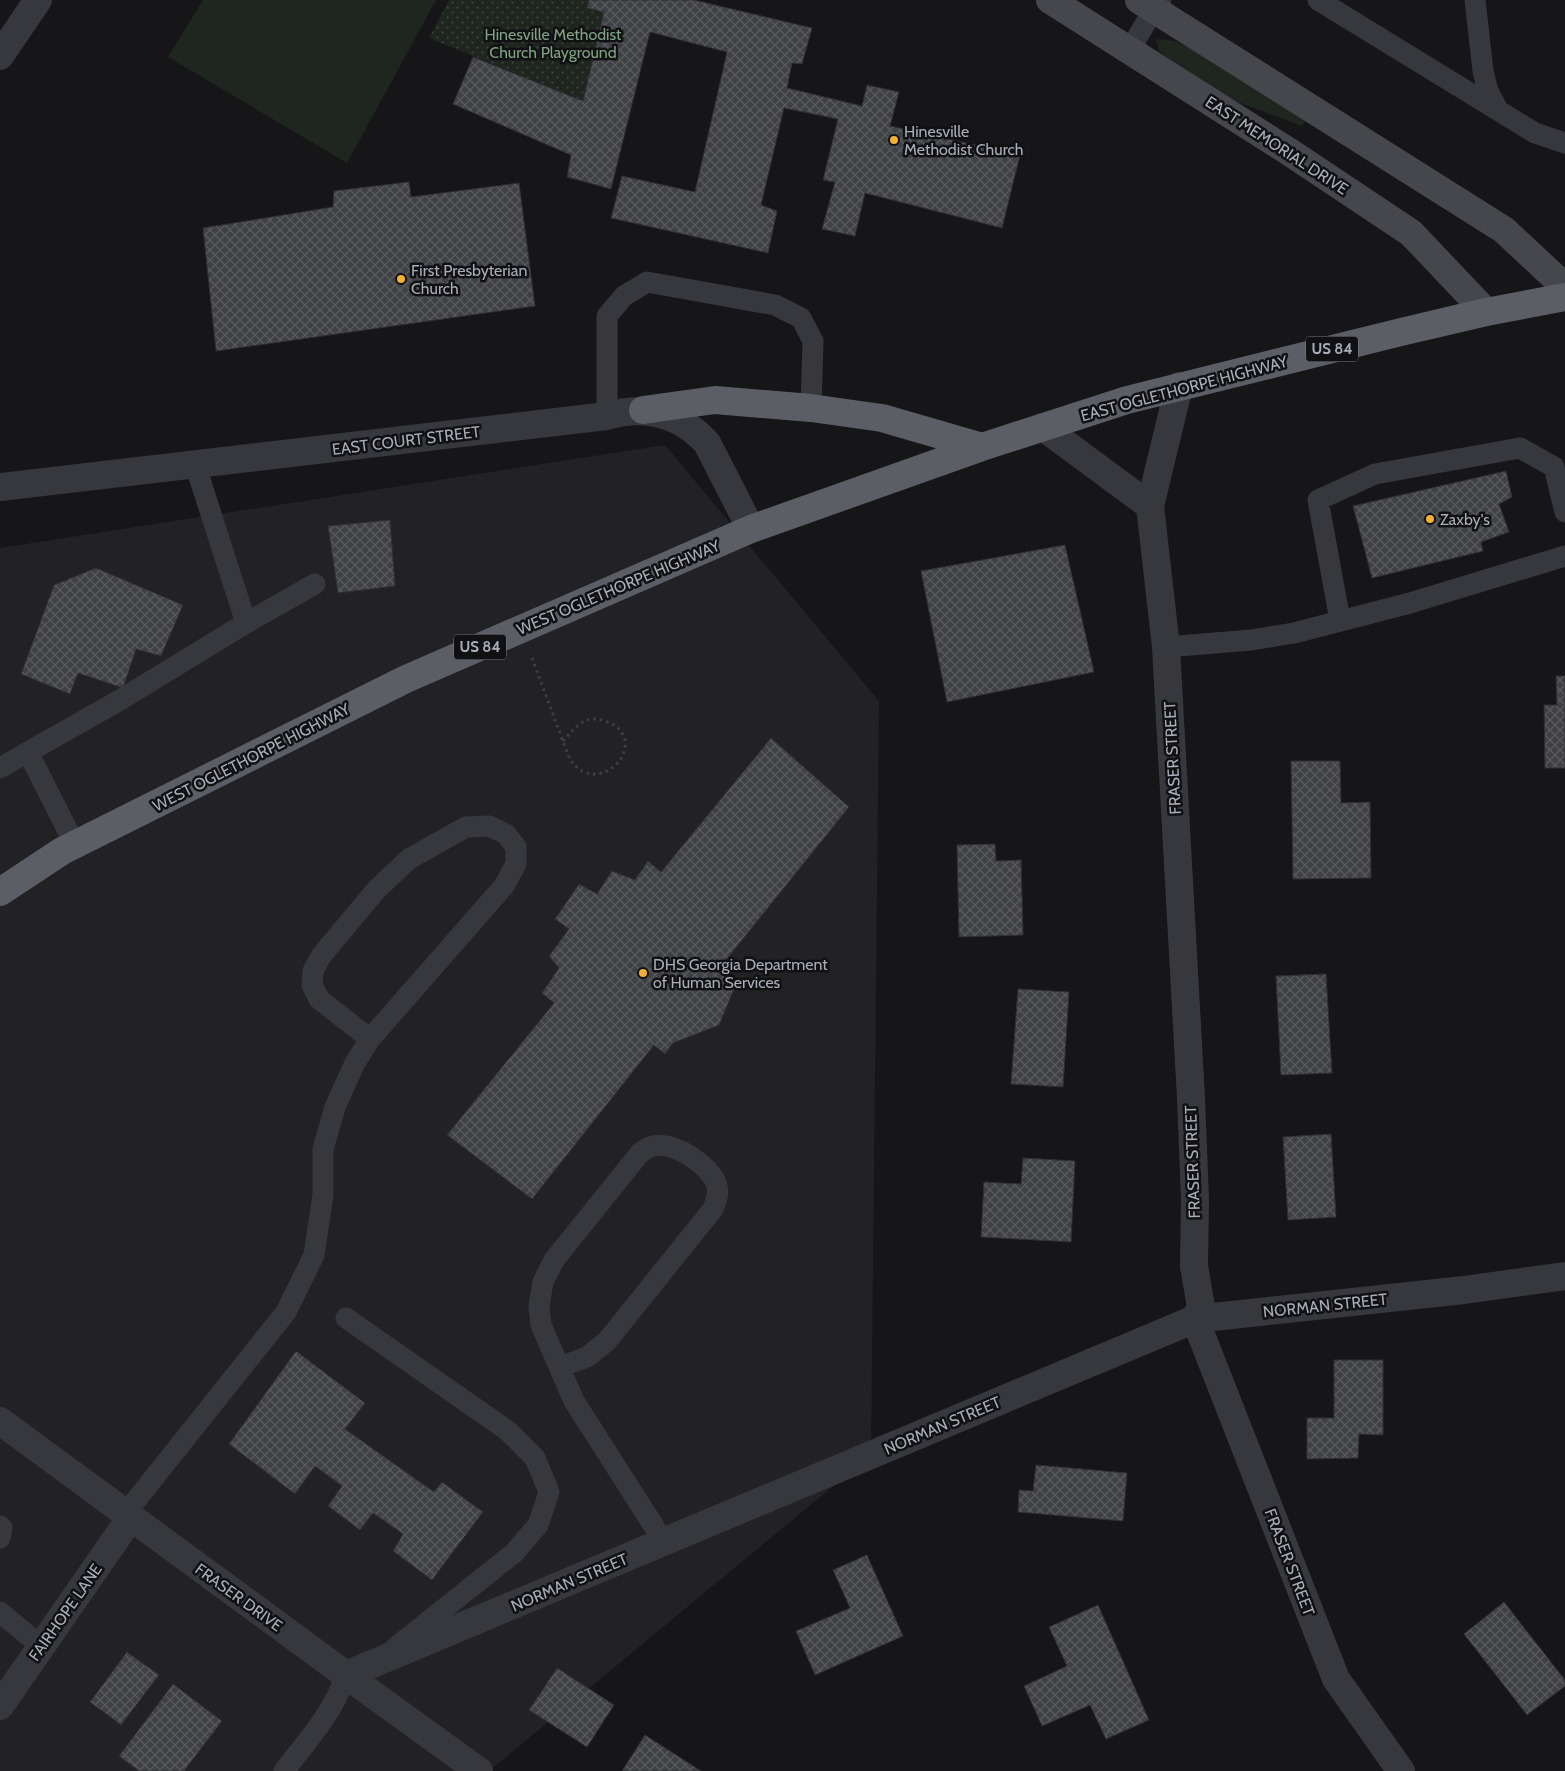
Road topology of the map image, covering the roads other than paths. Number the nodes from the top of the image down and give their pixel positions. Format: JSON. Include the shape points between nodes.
{"nodes":[{"id":1,"x":38,"y":0,"type":"edge"},
{"id":2,"x":1050,"y":0,"type":"edge"},
{"id":3,"x":1318,"y":0,"type":"edge"},
{"id":4,"x":1475,"y":0,"type":"edge"},
{"id":5,"x":1151,"y":3,"type":"edge"},
{"id":6,"x":1129,"y":51,"type":"junction"},
{"id":7,"x":0,"y":56,"type":"edge"},
{"id":8,"x":1498,"y":110,"type":"junction"},
{"id":9,"x":1565,"y":143,"type":"edge"},
{"id":10,"x":1565,"y":287,"type":"edge"},
{"id":11,"x":1565,"y":297,"type":"edge"},
{"id":12,"x":1486,"y":312,"type":"junction"},
{"id":13,"x":1179,"y":386,"type":"junction"},
{"id":14,"x":811,"y":408,"type":"junction"},
{"id":15,"x":643,"y":410,"type":"junction"},
{"id":16,"x":607,"y":416,"type":"junction"},
{"id":17,"x":1043,"y":427,"type":"junction"},
{"id":18,"x":982,"y":447,"type":"junction"},
{"id":19,"x":195,"y":464,"type":"junction"},
{"id":20,"x":0,"y":486,"type":"edge"},
{"id":21,"x":1150,"y":506,"type":"junction"},
{"id":22,"x":1565,"y":512,"type":"edge"},
{"id":23,"x":751,"y":529,"type":"junction"},
{"id":24,"x":1565,"y":556,"type":"edge"},
{"id":25,"x":315,"y":584,"type":"dead end"},
{"id":26,"x":1340,"y":620,"type":"junction"},
{"id":27,"x":246,"y":623,"type":"junction"},
{"id":28,"x":1166,"y":647,"type":"junction"},
{"id":29,"x":28,"y":752,"type":"junction"},
{"id":30,"x":0,"y":768,"type":"edge"},
{"id":31,"x":74,"y":845,"type":"junction"},
{"id":32,"x":0,"y":892,"type":"edge"},
{"id":33,"x":370,"y":1039,"type":"junction"},
{"id":34,"x":1565,"y":1276,"type":"edge"},
{"id":35,"x":346,"y":1318,"type":"dead end"},
{"id":36,"x":1195,"y":1319,"type":"junction"},
{"id":37,"x":560,"y":1367,"type":"junction"},
{"id":38,"x":0,"y":1421,"type":"edge"},
{"id":39,"x":128,"y":1515,"type":"junction"},
{"id":40,"x":0,"y":1526,"type":"edge"},
{"id":41,"x":0,"y":1538,"type":"edge"},
{"id":42,"x":664,"y":1542,"type":"junction"},
{"id":43,"x":0,"y":1612,"type":"edge"},
{"id":44,"x":41,"y":1646,"type":"junction"},
{"id":45,"x":378,"y":1662,"type":"junction"},
{"id":46,"x":346,"y":1675,"type":"junction"},
{"id":47,"x":0,"y":1706,"type":"edge"},
{"id":48,"x":284,"y":1771,"type":"edge"},
{"id":49,"x":480,"y":1771,"type":"edge"},
{"id":50,"x":1400,"y":1771,"type":"edge"}],
"edges":[{"from":1,"to":7,"type":"street"},
{"from":2,"to":6,"type":"main road","name":"EAST MEMORIAL DRIVE"},
{"from":3,"to":8,"type":"lane"},
{"from":4,"to":8,"type":"lane","via":[[1483,71],[1488,91]]},
{"from":5,"to":6,"type":"lane"},
{"from":5,"to":10,"type":"main road","via":[[1504,230]]},
{"from":6,"to":12,"type":"main road","name":"EAST MEMORIAL DRIVE","via":[[1411,233]]},
{"from":8,"to":9,"type":"lane","via":[[1535,133]]},
{"from":11,"to":12,"type":"highway","name":"EAST OGLETHORPE HIGHWAY","number":"US 84"},
{"from":12,"to":13,"type":"highway","name":"EAST OGLETHORPE HIGHWAY","number":"US 84"},
{"from":13,"to":17,"type":"highway","name":"EAST OGLETHORPE HIGHWAY","number":"US 84"},
{"from":13,"to":21,"type":"street","name":"FRASER STREET"},
{"from":14,"to":15,"type":"highway","via":[[715,400]]},
{"from":14,"to":16,"type":"lane","via":[[813,341],[801,318],[775,306],[647,282],[624,296],[607,316]]},
{"from":14,"to":18,"type":"highway","via":[[882,418]]},
{"from":15,"to":16,"type":"street","name":"EAST COURT STREET"},
{"from":15,"to":23,"type":"street","name":"EAST COURT STREET","via":[[681,421],[702,438],[714,455]]},
{"from":16,"to":19,"type":"street","name":"EAST COURT STREET"},
{"from":17,"to":18,"type":"highway","name":"EAST OGLETHORPE HIGHWAY","number":"US 84"},
{"from":17,"to":21,"type":"street"},
{"from":18,"to":23,"type":"highway","name":"WEST OGLETHORPE HIGHWAY","number":"US 84"},
{"from":19,"to":20,"type":"street","name":"EAST COURT STREET"},
{"from":19,"to":27,"type":"lane"},
{"from":21,"to":28,"type":"street","name":"FRASER STREET"},
{"from":22,"to":26,"type":"lane","via":[[1554,467],[1520,448],[1375,474],[1318,500]]},
{"from":23,"to":31,"type":"highway","name":"WEST OGLETHORPE HIGHWAY","number":"US 84","via":[[406,679]]},
{"from":24,"to":26,"type":"lane","via":[[1410,603]]},
{"from":25,"to":27,"type":"lane"},
{"from":26,"to":28,"type":"lane","via":[[1294,633],[1251,640]]},
{"from":27,"to":29,"type":"lane"},
{"from":28,"to":36,"type":"street","name":"FRASER STREET","via":[[1191,1098],[1194,1266],[1201,1308]]},
{"from":29,"to":30,"type":"lane"},
{"from":29,"to":31,"type":"lane"},
{"from":31,"to":32,"type":"highway","name":"WEST OGLETHORPE HIGHWAY","number":"US 84"},
{"from":33,"to":33,"type":"lane","via":[[504,886],[516,864],[516,846],[506,834],[489,826],[466,827],[409,859],[377,889],[321,956],[313,971],[312,985],[319,999]]},
{"from":33,"to":39,"type":"lane","via":[[355,1063],[336,1107],[323,1149],[323,1195],[314,1255],[286,1312]]},
{"from":34,"to":36,"type":"street","name":"NORMAN STREET"},
{"from":35,"to":45,"type":"lane","via":[[508,1431],[535,1458],[549,1492],[538,1524],[514,1553]]},
{"from":36,"to":42,"type":"street","name":"NORMAN STREET"},
{"from":36,"to":50,"type":"street","name":"FRASER STREET","via":[[1336,1679]]},
{"from":37,"to":37,"type":"lane","via":[[541,1325],[539,1306],[543,1282],[554,1260],[640,1153],[651,1146],[682,1151],[698,1161],[717,1185],[718,1196],[713,1209],[607,1341],[588,1357]]},
{"from":37,"to":42,"type":"lane","via":[[574,1401]]},
{"from":38,"to":39,"type":"street","name":"FRASER DRIVE"},
{"from":39,"to":44,"type":"street","name":"FAIRHOPE LANE"},
{"from":39,"to":46,"type":"street","name":"FRASER DRIVE"},
{"from":40,"to":41,"type":"lane"},
{"from":42,"to":45,"type":"street","name":"NORMAN STREET"},
{"from":43,"to":44,"type":"lane"},
{"from":44,"to":47,"type":"street","name":"FAIRHOPE LANE"},
{"from":45,"to":46,"type":"street","name":"NORMAN STREET"},
{"from":46,"to":48,"type":"lane","via":[[331,1710]]},
{"from":46,"to":49,"type":"street","name":"FRASER DRIVE"}]}
